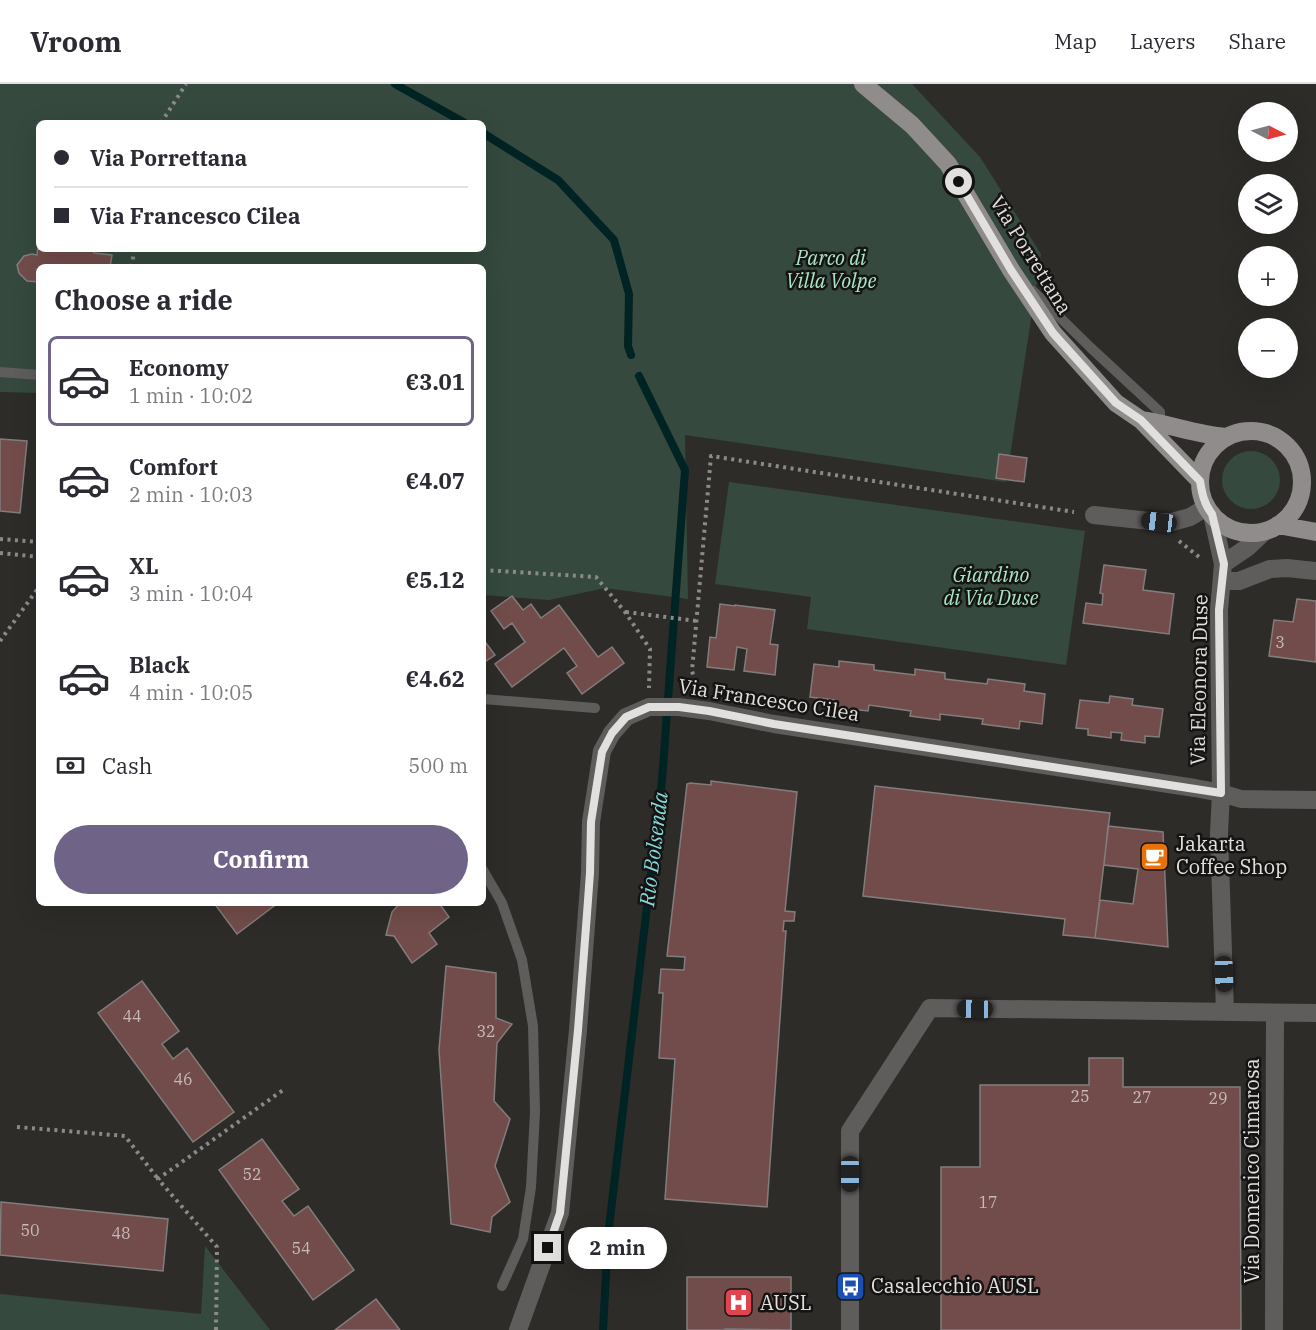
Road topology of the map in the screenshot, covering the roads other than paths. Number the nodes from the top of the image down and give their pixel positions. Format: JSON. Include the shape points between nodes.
{"nodes":[{"id":1,"x":863,"y":84,"type":"edge"},
{"id":2,"x":1011,"y":270,"type":"junction"},
{"id":3,"x":0,"y":372,"type":"edge"},
{"id":4,"x":36,"y":375,"type":"edge"},
{"id":5,"x":1141,"y":420,"type":"junction"},
{"id":6,"x":1160,"y":423,"type":"junction"},
{"id":7,"x":1226,"y":437,"type":"junction"},
{"id":8,"x":1302,"y":476,"type":"junction"},
{"id":9,"x":1200,"y":481,"type":"junction"},
{"id":10,"x":1316,"y":492,"type":"edge"},
{"id":11,"x":1209,"y":510,"type":"junction"},
{"id":12,"x":1094,"y":515,"type":"road end"},
{"id":13,"x":1271,"y":528,"type":"junction"},
{"id":14,"x":1316,"y":532,"type":"edge"},
{"id":15,"x":1316,"y":571,"type":"edge"},
{"id":16,"x":1223,"y":572,"type":"junction"},
{"id":17,"x":486,"y":699,"type":"edge"},
{"id":18,"x":596,"y":708,"type":"dead end"},
{"id":19,"x":1221,"y":793,"type":"junction"},
{"id":20,"x":1316,"y":800,"type":"edge"},
{"id":21,"x":486,"y":875,"type":"edge"},
{"id":22,"x":1225,"y":1012,"type":"junction"},
{"id":23,"x":1275,"y":1013,"type":"junction"},
{"id":24,"x":1316,"y":1013,"type":"edge"},
{"id":25,"x":502,"y":1286,"type":"dead end"},
{"id":26,"x":518,"y":1330,"type":"edge"},
{"id":27,"x":850,"y":1330,"type":"edge"},
{"id":28,"x":1274,"y":1330,"type":"edge"}],
"edges":[{"from":1,"to":2,"type":"main road","name":"Via Porrettana","via":[[912,125],[948,164]]},
{"from":2,"to":5,"type":"main road","name":"Via Porrettana","via":[[1053,333],[1116,403]]},
{"from":2,"to":6,"type":"lane","via":[[1160,412]]},
{"from":3,"to":4,"type":"lane"},
{"from":5,"to":6,"type":"main road","name":"Via Porrettana"},
{"from":5,"to":9,"type":"main road","name":"Via Porrettana"},
{"from":6,"to":7,"type":"main road","name":"Via Porrettana"},
{"from":7,"to":8,"type":"main road","name":"Via Porrettana","via":[[1242,431],[1274,436],[1298,460]]},
{"from":7,"to":9,"type":"main road","via":[[1208,456]]},
{"from":8,"to":10,"type":"main road","name":"Via Porrettana"},
{"from":8,"to":13,"type":"main road","via":[[1301,495],[1292,512]]},
{"from":9,"to":11,"type":"main road","name":"Via Porrettana"},
{"from":11,"to":12,"type":"street","via":[[1172,522]]},
{"from":11,"to":13,"type":"main road","via":[[1236,530]]},
{"from":11,"to":16,"type":"street","name":"Via Eleonora Duse"},
{"from":13,"to":14,"type":"main road"},
{"from":13,"to":16,"type":"street"},
{"from":15,"to":16,"type":"street","via":[[1270,569],[1239,582]]},
{"from":16,"to":19,"type":"street","name":"Via Eleonora Duse","via":[[1219,610]]},
{"from":17,"to":18,"type":"lane"},
{"from":19,"to":20,"type":"street","name":"Via Francesco Cilea","via":[[1241,799]]},
{"from":19,"to":22,"type":"street","name":"Via Eleonora Duse"},
{"from":19,"to":26,"type":"street","name":"Via Francesco Cilea","via":[[679,707],[649,707],[626,717],[602,752],[591,822],[578,1030],[560,1213]]},
{"from":21,"to":25,"type":"lane","via":[[502,903],[522,960],[533,1026],[535,1112],[531,1187],[523,1239]]},
{"from":22,"to":23,"type":"street"},
{"from":22,"to":27,"type":"street","via":[[930,1008],[850,1131]]},
{"from":23,"to":24,"type":"street"},
{"from":23,"to":28,"type":"street","name":"Via Domenico Cimarosa"}]}
